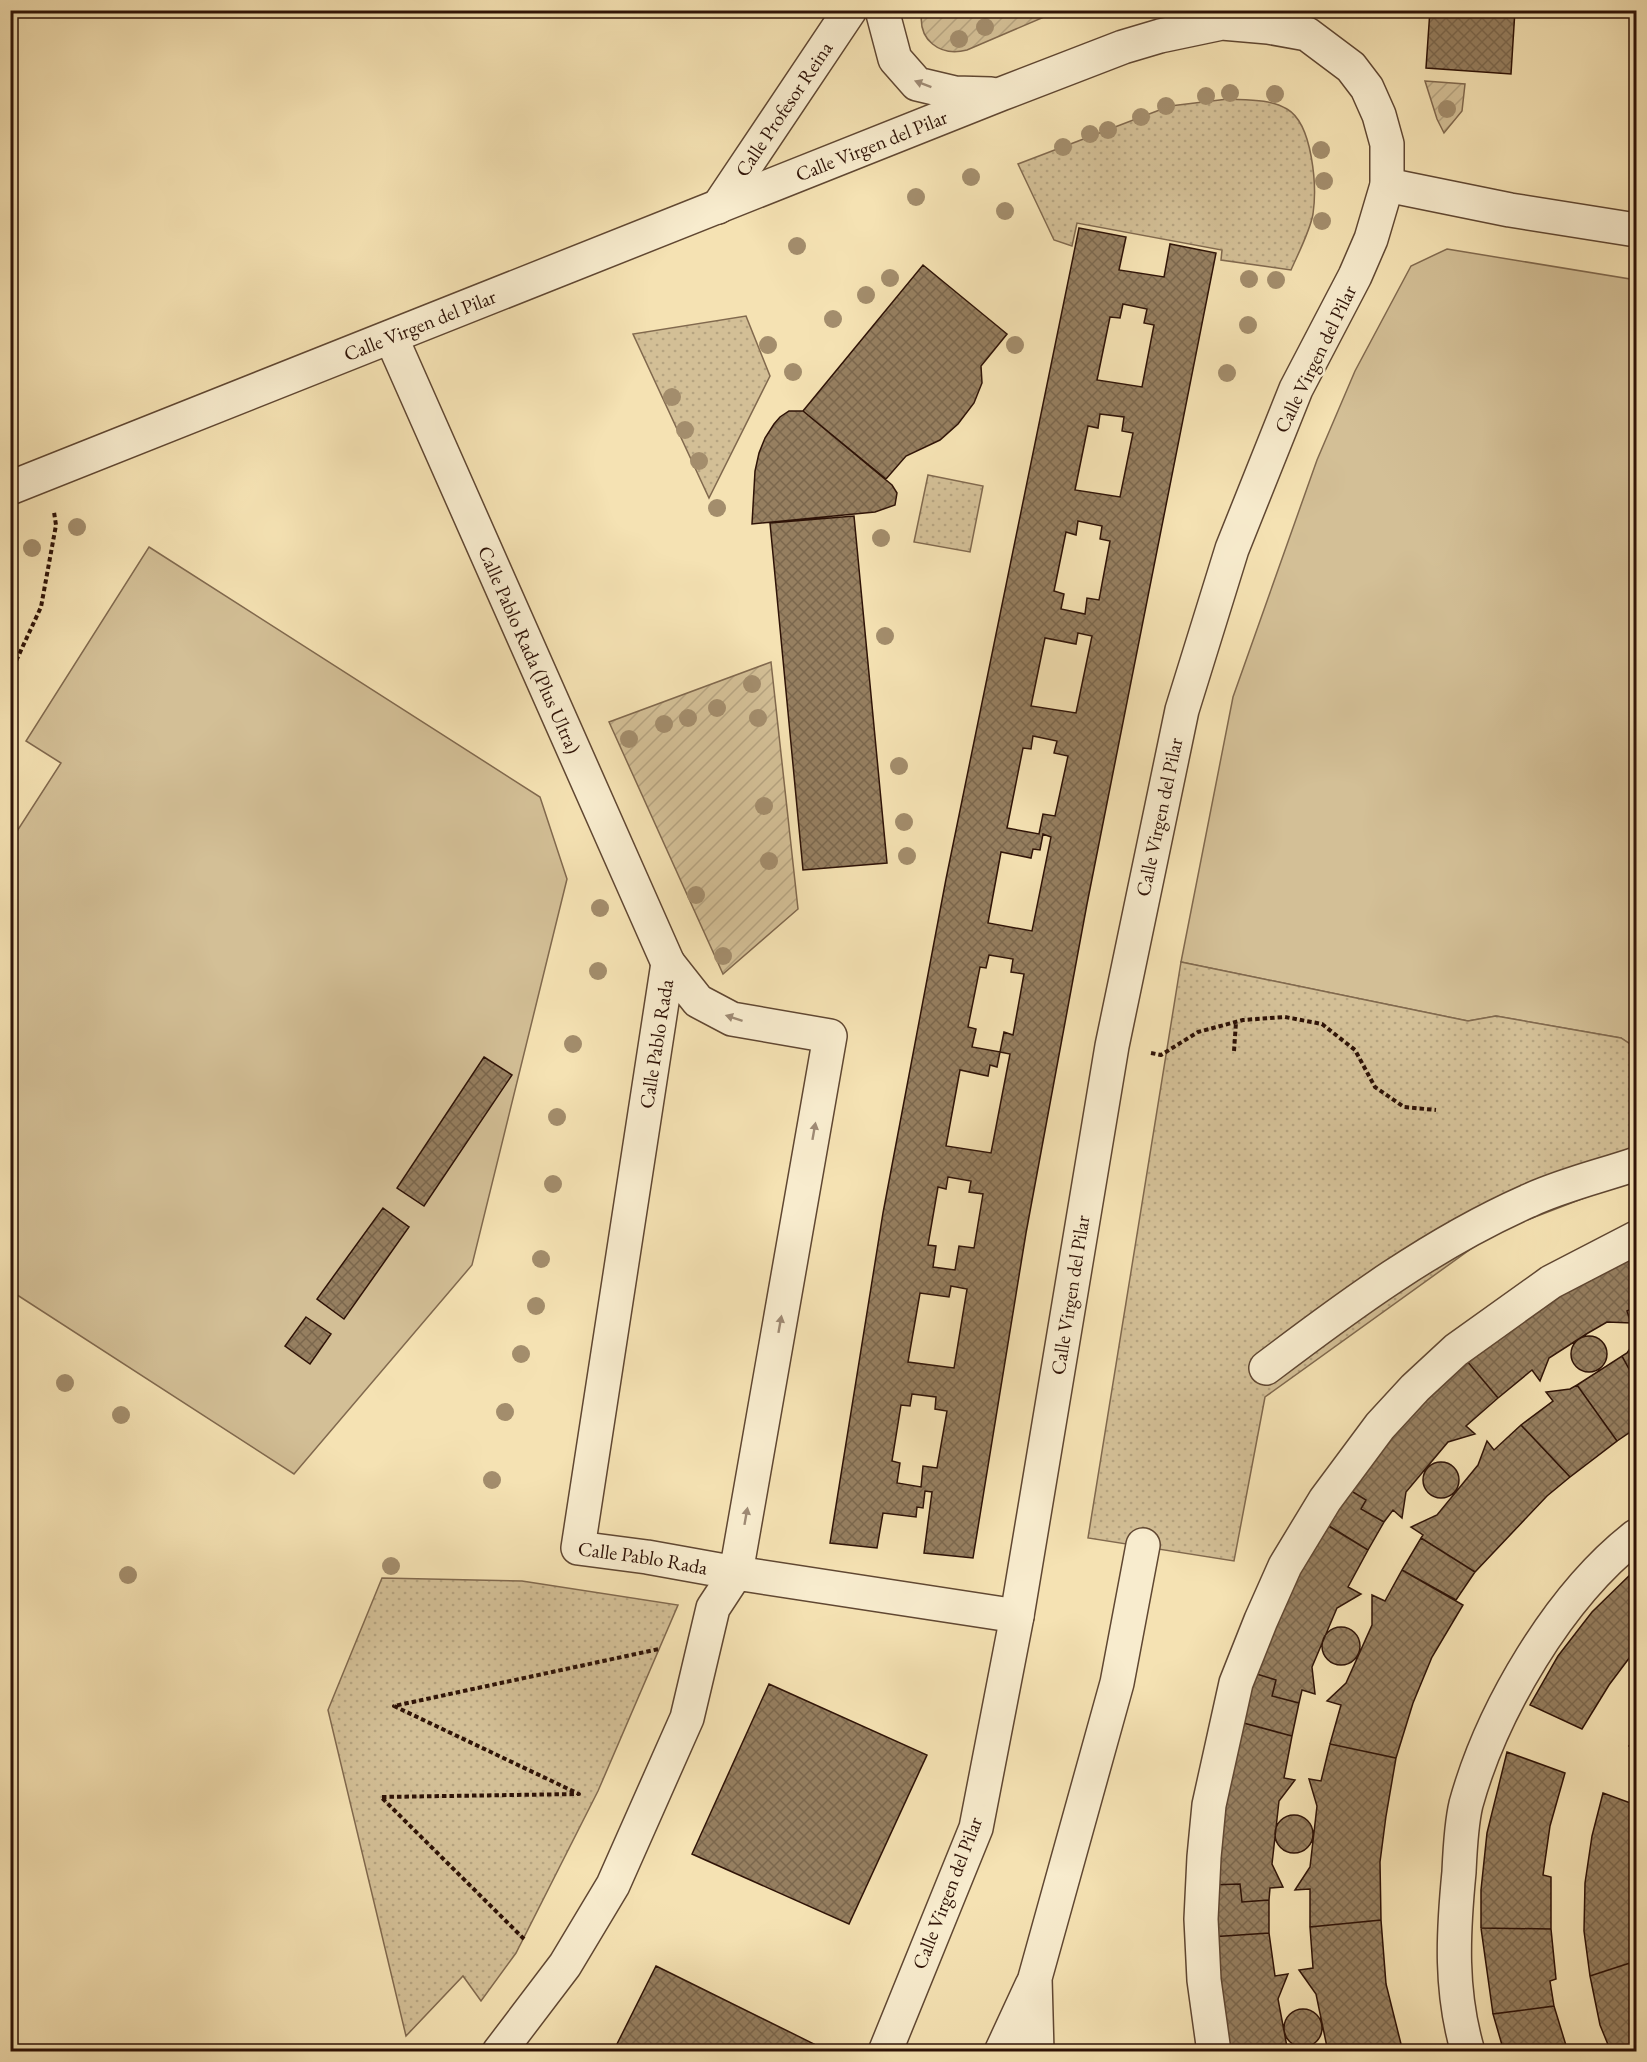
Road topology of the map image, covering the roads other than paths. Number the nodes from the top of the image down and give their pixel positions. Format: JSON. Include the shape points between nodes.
{"nodes":[{"id":1,"x":850,"y":10,"type":"edge"},
{"id":2,"x":882,"y":10,"type":"edge"},
{"id":3,"x":1001,"y":94,"type":"junction"},
{"id":4,"x":1387,"y":185,"type":"junction"},
{"id":5,"x":718,"y":207,"type":"junction"},
{"id":6,"x":1636,"y":230,"type":"edge"},
{"id":7,"x":391,"y":337,"type":"junction"},
{"id":8,"x":10,"y":488,"type":"edge"},
{"id":9,"x":668,"y":963,"type":"junction"},
{"id":10,"x":1636,"y":1164,"type":"edge"},
{"id":11,"x":1636,"y":1238,"type":"edge"},
{"id":12,"x":1266,"y":1368,"type":"dead end"},
{"id":13,"x":1636,"y":1536,"type":"edge"},
{"id":14,"x":1143,"y":1545,"type":"dead end"},
{"id":15,"x":736,"y":1573,"type":"junction"},
{"id":16,"x":1017,"y":1616,"type":"junction"},
{"id":17,"x":1035,"y":1978,"type":"junction"},
{"id":18,"x":499,"y":2052,"type":"edge"},
{"id":19,"x":885,"y":2052,"type":"edge"},
{"id":20,"x":1001,"y":2052,"type":"edge"},
{"id":21,"x":1037,"y":2052,"type":"edge"},
{"id":22,"x":1215,"y":2052,"type":"edge"},
{"id":23,"x":1468,"y":2052,"type":"edge"}],
"edges":[{"from":1,"to":5,"type":"street","name":"Calle Profesor Reina"},
{"from":3,"to":2,"type":"street","one_way":true,"via":[[955,93],[917,84],[895,59]]},
{"from":3,"to":4,"type":"street","name":"Calle Virgen del Pilar","via":[[1123,47],[1222,23],[1307,34],[1351,67],[1367,88],[1387,144]]},
{"from":3,"to":5,"type":"street","name":"Calle Virgen del Pilar"},
{"from":4,"to":6,"type":"street"},
{"from":4,"to":16,"type":"street","name":"Calle Virgen del Pilar","via":[[1371,239],[1296,389],[1229,560],[1182,710],[1112,1046]]},
{"from":5,"to":7,"type":"street","name":"Calle Virgen del Pilar"},
{"from":7,"to":8,"type":"street","name":"Calle Virgen del Pilar"},
{"from":7,"to":9,"type":"street","name":"Calle Pablo Rada (Plus Ultra)"},
{"from":15,"to":9,"type":"street","name":"Calle Pablo Rada","one_way":true,"via":[[830,1036],[732,1019],[698,1001]]},
{"from":9,"to":15,"type":"street","name":"Calle Pablo Rada","via":[[578,1548]]},
{"from":10,"to":12,"type":"street","via":[[1529,1200],[1436,1248],[1344,1309]]},
{"from":11,"to":22,"type":"street","via":[[1551,1282],[1456,1350],[1415,1388],[1380,1426],[1325,1500],[1286,1566],[1236,1683],[1209,1805],[1201,1919],[1204,1980]]},
{"from":13,"to":23,"type":"street","via":[[1598,1571],[1548,1631],[1507,1702],[1469,1796],[1454,1934],[1454,1984]]},
{"from":14,"to":17,"type":"street","via":[[1117,1683]]},
{"from":15,"to":16,"type":"street"},
{"from":15,"to":18,"type":"street","name":"Calle Pablo Rada","via":[[713,1608],[687,1718],[613,1885],[566,1965]]},
{"from":16,"to":19,"type":"street","name":"Calle Virgen del Pilar","via":[[976,1828]]},
{"from":17,"to":20,"type":"street"},
{"from":17,"to":21,"type":"street"}]}
